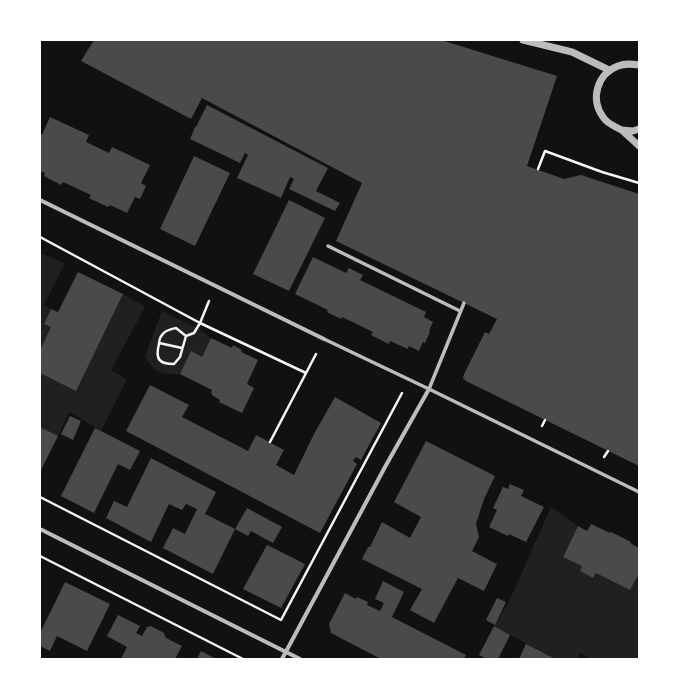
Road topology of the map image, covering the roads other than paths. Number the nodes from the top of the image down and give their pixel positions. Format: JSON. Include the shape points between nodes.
{"nodes":[{"id":1,"x":523,"y":40,"type":"edge"},
{"id":2,"x":639,"y":65,"type":"edge"},
{"id":3,"x":609,"y":70,"type":"junction"},
{"id":4,"x":639,"y":129,"type":"edge"},
{"id":5,"x":622,"y":130,"type":"junction"},
{"id":6,"x":639,"y":146,"type":"edge"},
{"id":7,"x":40,"y":200,"type":"edge"},
{"id":8,"x":328,"y":246,"type":"dead end"},
{"id":9,"x":464,"y":303,"type":"dead end"},
{"id":10,"x":460,"y":311,"type":"junction"},
{"id":11,"x":324,"y":339,"type":"joint"},
{"id":12,"x":430,"y":389,"type":"junction"},
{"id":13,"x":639,"y":492,"type":"edge"},
{"id":14,"x":40,"y":529,"type":"edge"},
{"id":15,"x":286,"y":652,"type":"junction"},
{"id":16,"x":282,"y":659,"type":"edge"},
{"id":17,"x":300,"y":659,"type":"edge"}],
"edges":[{"from":1,"to":3,"type":"street","via":[[572,52]]},
{"from":2,"to":3,"type":"street","via":[[629,64]]},
{"from":3,"to":5,"type":"street","via":[[597,88],[598,109],[612,126]]},
{"from":4,"to":5,"type":"street"},
{"from":5,"to":6,"type":"street"},
{"from":7,"to":11,"type":"street"},
{"from":8,"to":10,"type":"street"},
{"from":9,"to":10,"type":"street"},
{"from":10,"to":12,"type":"street"},
{"from":11,"to":12,"type":"street"},
{"from":12,"to":13,"type":"street"},
{"from":12,"to":15,"type":"street","via":[[385,467]]},
{"from":14,"to":15,"type":"street"},
{"from":15,"to":16,"type":"street"},
{"from":15,"to":17,"type":"street"}]}
